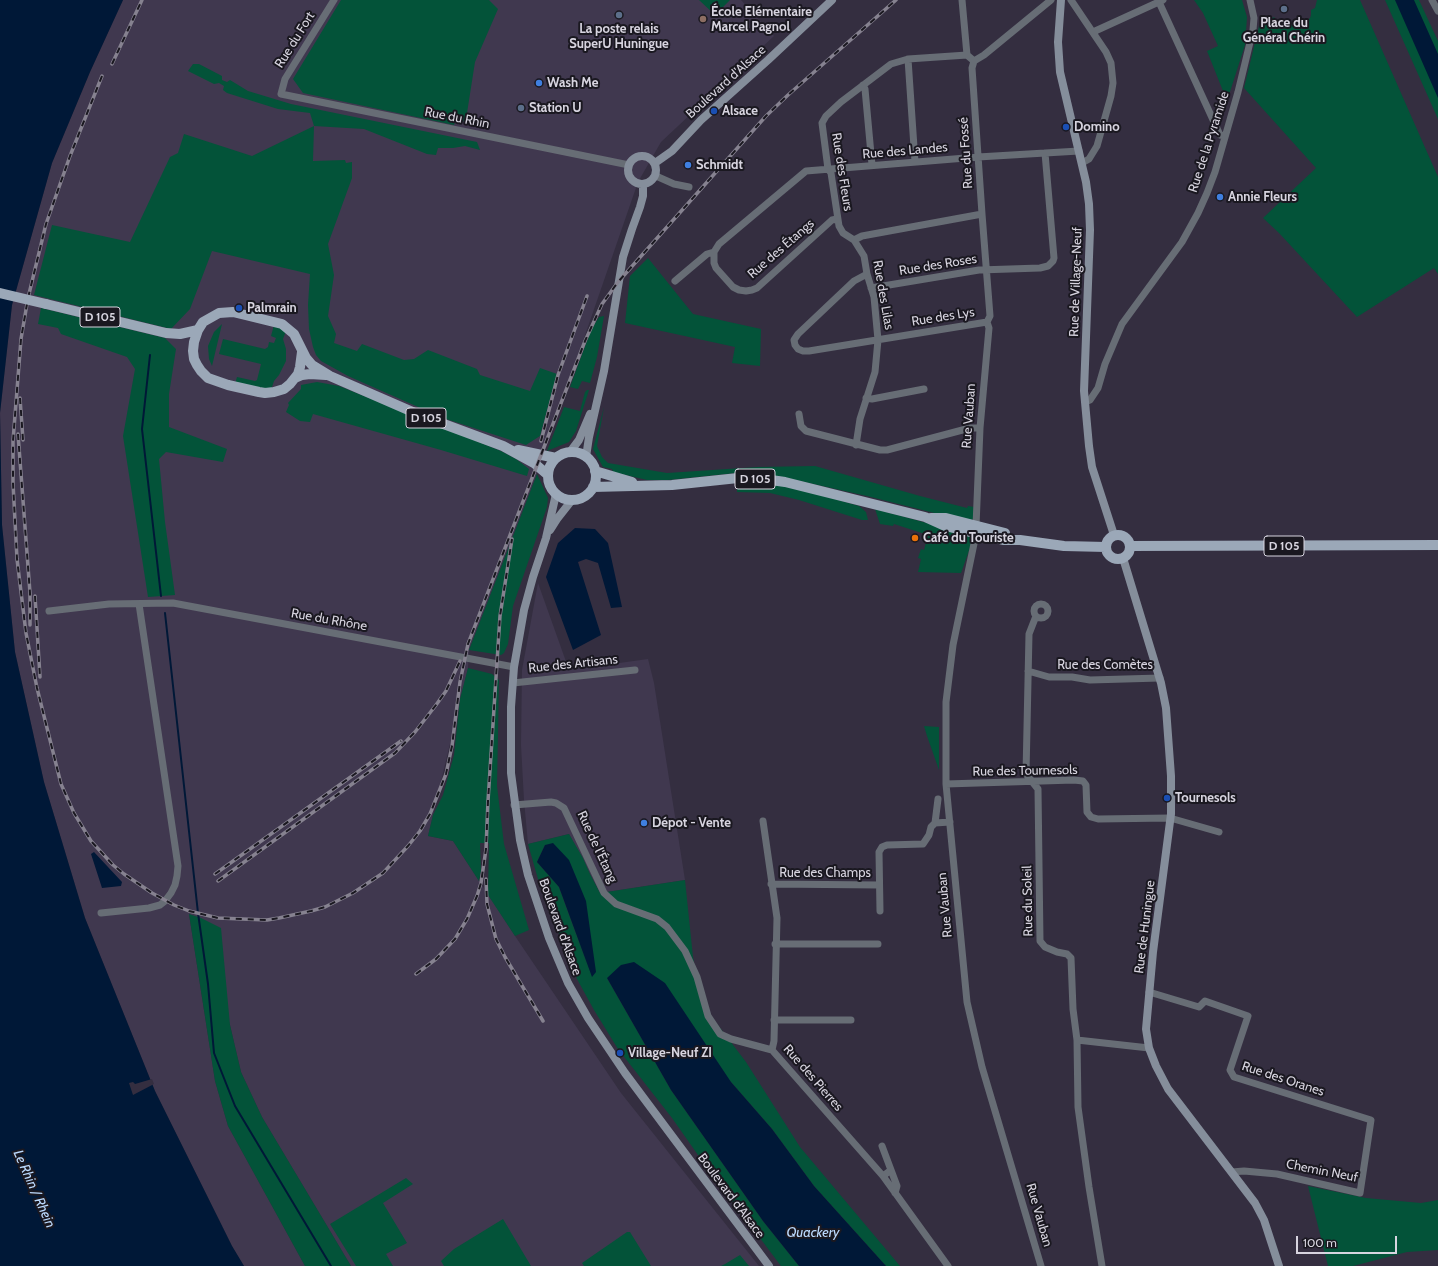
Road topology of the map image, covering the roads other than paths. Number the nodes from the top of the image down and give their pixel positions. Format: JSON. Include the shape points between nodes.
{"nodes":[{"id":1,"x":334,"y":0,"type":"edge"},
{"id":2,"x":962,"y":0,"type":"edge"},
{"id":3,"x":1051,"y":0,"type":"edge"},
{"id":4,"x":1061,"y":0,"type":"edge"},
{"id":5,"x":1071,"y":0,"type":"edge"},
{"id":6,"x":1250,"y":0,"type":"edge"},
{"id":7,"x":1432,"y":0,"type":"edge"},
{"id":8,"x":831,"y":1,"type":"edge"},
{"id":9,"x":1161,"y":1,"type":"edge"},
{"id":10,"x":1438,"y":11,"type":"edge"},
{"id":11,"x":1093,"y":32,"type":"junction"},
{"id":12,"x":966,"y":55,"type":"junction"},
{"id":13,"x":908,"y":59,"type":"junction"},
{"id":14,"x":974,"y":61,"type":"junction"},
{"id":15,"x":863,"y":85,"type":"junction"},
{"id":16,"x":281,"y":94,"type":"joint"},
{"id":17,"x":1225,"y":136,"type":"junction"},
{"id":18,"x":1079,"y":150,"type":"junction"},
{"id":19,"x":1045,"y":153,"type":"junction"},
{"id":20,"x":978,"y":157,"type":"junction"},
{"id":21,"x":915,"y":162,"type":"junction"},
{"id":22,"x":1082,"y":162,"type":"junction"},
{"id":23,"x":655,"y":163,"type":"junction"},
{"id":24,"x":629,"y":165,"type":"junction"},
{"id":25,"x":872,"y":165,"type":"junction"},
{"id":26,"x":828,"y":169,"type":"junction"},
{"id":27,"x":656,"y":176,"type":"junction"},
{"id":28,"x":643,"y":185,"type":"junction"},
{"id":29,"x":689,"y":187,"type":"dead end"},
{"id":30,"x":982,"y":214,"type":"junction"},
{"id":31,"x":837,"y":219,"type":"junction"},
{"id":32,"x":854,"y":240,"type":"junction"},
{"id":33,"x":714,"y":252,"type":"junction"},
{"id":34,"x":986,"y":270,"type":"junction"},
{"id":35,"x":866,"y":274,"type":"junction"},
{"id":36,"x":675,"y":280,"type":"dead end"},
{"id":37,"x":871,"y":288,"type":"junction"},
{"id":38,"x":0,"y":293,"type":"edge"},
{"id":39,"x":990,"y":309,"type":"joint"},
{"id":40,"x":987,"y":322,"type":"junction"},
{"id":41,"x":198,"y":330,"type":"junction"},
{"id":42,"x":166,"y":333,"type":"junction"},
{"id":43,"x":878,"y":340,"type":"junction"},
{"id":44,"x":193,"y":350,"type":"junction"},
{"id":45,"x":302,"y":352,"type":"junction"},
{"id":46,"x":330,"y":376,"type":"junction"},
{"id":47,"x":295,"y":378,"type":"junction"},
{"id":48,"x":924,"y":389,"type":"dead end"},
{"id":49,"x":598,"y":395,"type":"junction"},
{"id":50,"x":866,"y":398,"type":"junction"},
{"id":51,"x":1085,"y":402,"type":"junction"},
{"id":52,"x":799,"y":414,"type":"dead end"},
{"id":53,"x":980,"y":428,"type":"junction"},
{"id":54,"x":856,"y":445,"type":"junction"},
{"id":55,"x":503,"y":446,"type":"junction"},
{"id":56,"x":570,"y":452,"type":"junction"},
{"id":57,"x":586,"y":457,"type":"junction"},
{"id":58,"x":556,"y":458,"type":"junction"},
{"id":59,"x":596,"y":471,"type":"junction"},
{"id":60,"x":548,"y":475,"type":"junction"},
{"id":61,"x":642,"y":485,"type":"junction"},
{"id":62,"x":593,"y":487,"type":"junction"},
{"id":63,"x":556,"y":494,"type":"junction"},
{"id":64,"x":572,"y":500,"type":"junction"},
{"id":65,"x":976,"y":530,"type":"junction"},
{"id":66,"x":1114,"y":535,"type":"junction"},
{"id":67,"x":546,"y":538,"type":"junction"},
{"id":68,"x":1438,"y":545,"type":"edge"},
{"id":69,"x":1130,"y":546,"type":"junction"},
{"id":70,"x":1106,"y":547,"type":"junction"},
{"id":71,"x":1123,"y":558,"type":"junction"},
{"id":72,"x":139,"y":604,"type":"junction"},
{"id":73,"x":49,"y":611,"type":"dead end"},
{"id":74,"x":1036,"y":616,"type":"dead end"},
{"id":75,"x":514,"y":667,"type":"junction"},
{"id":76,"x":635,"y":670,"type":"dead end"},
{"id":77,"x":1028,"y":671,"type":"junction"},
{"id":78,"x":1160,"y":678,"type":"junction"},
{"id":79,"x":513,"y":683,"type":"junction"},
{"id":80,"x":1031,"y":781,"type":"junction"},
{"id":81,"x":946,"y":784,"type":"junction"},
{"id":82,"x":938,"y":799,"type":"dead end"},
{"id":83,"x":514,"y":805,"type":"junction"},
{"id":84,"x":1170,"y":818,"type":"junction"},
{"id":85,"x":763,"y":821,"type":"dead end"},
{"id":86,"x":950,"y":822,"type":"junction"},
{"id":87,"x":935,"y":823,"type":"junction"},
{"id":88,"x":1219,"y":832,"type":"dead end"},
{"id":89,"x":771,"y":884,"type":"junction"},
{"id":90,"x":879,"y":885,"type":"junction"},
{"id":91,"x":880,"y":911,"type":"dead end"},
{"id":92,"x":101,"y":913,"type":"dead end"},
{"id":93,"x":775,"y":944,"type":"junction"},
{"id":94,"x":878,"y":944,"type":"dead end"},
{"id":95,"x":1150,"y":992,"type":"junction"},
{"id":96,"x":774,"y":1020,"type":"junction"},
{"id":97,"x":852,"y":1020,"type":"dead end"},
{"id":98,"x":1077,"y":1040,"type":"junction"},
{"id":99,"x":1149,"y":1048,"type":"junction"},
{"id":100,"x":772,"y":1050,"type":"junction"},
{"id":101,"x":1371,"y":1120,"type":"joint"},
{"id":102,"x":882,"y":1146,"type":"dead end"},
{"id":103,"x":891,"y":1170,"type":"junction"},
{"id":104,"x":1232,"y":1172,"type":"junction"},
{"id":105,"x":883,"y":1176,"type":"junction"},
{"id":106,"x":896,"y":1193,"type":"junction"},
{"id":107,"x":769,"y":1266,"type":"edge"},
{"id":108,"x":948,"y":1266,"type":"edge"},
{"id":109,"x":1041,"y":1266,"type":"edge"},
{"id":110,"x":1102,"y":1266,"type":"edge"},
{"id":111,"x":1279,"y":1266,"type":"edge"}],
"edges":[{"from":1,"to":16,"type":"street","name":"Rue du Fort","via":[[285,80]]},
{"from":2,"to":12,"type":"street"},
{"from":3,"to":14,"type":"street","via":[[984,56]]},
{"from":4,"to":18,"type":"street","name":"Rue de Village-Neuf","via":[[1058,42],[1060,72]]},
{"from":5,"to":11,"type":"street"},
{"from":6,"to":17,"type":"street","name":"Rue de la Pyramide","via":[[1254,18],[1253,30]]},
{"from":7,"to":10,"type":"street"},
{"from":8,"to":23,"type":"street","name":"Boulevard d'Alsace","via":[[701,120],[672,151]]},
{"from":9,"to":11,"type":"street"},
{"from":9,"to":17,"type":"street","via":[[1220,135]]},
{"from":11,"to":22,"type":"street","via":[[1111,64],[1113,83],[1097,146],[1089,159]]},
{"from":12,"to":13,"type":"street","name":"Rue des Fleurs"},
{"from":12,"to":14,"type":"street"},
{"from":13,"to":15,"type":"street","name":"Rue des Fleurs","via":[[891,64]]},
{"from":13,"to":21,"type":"street"},
{"from":14,"to":20,"type":"street","name":"Rue du Fossé","via":[[972,68]]},
{"from":15,"to":25,"type":"street"},
{"from":15,"to":26,"type":"street","name":"Rue des Fleurs","via":[[826,116],[822,123]]},
{"from":16,"to":24,"type":"street","name":"Rue du Rhin"},
{"from":17,"to":51,"type":"street","name":"Rue de la Pyramide","via":[[1215,172],[1198,213],[1182,242],[1122,324],[1098,388],[1090,400]]},
{"from":18,"to":19,"type":"street","name":"Rue des Landes"},
{"from":18,"to":22,"type":"street","name":"Rue de Village-Neuf"},
{"from":19,"to":20,"type":"street","name":"Rue des Landes"},
{"from":19,"to":34,"type":"street","name":"Rue des Roses","via":[[1053,261],[1048,266],[1040,268]]},
{"from":20,"to":21,"type":"street","name":"Rue des Landes"},
{"from":20,"to":30,"type":"street","name":"Rue du Fossé"},
{"from":21,"to":25,"type":"street","name":"Rue des Landes"},
{"from":22,"to":51,"type":"street","name":"Rue de Village-Neuf","via":[[1089,204],[1090,230]]},
{"from":23,"to":24,"type":"street","via":[[648,157],[640,156]]},
{"from":23,"to":27,"type":"street"},
{"from":24,"to":28,"type":"street","via":[[628,174],[631,179]]},
{"from":25,"to":26,"type":"street","name":"Rue des Landes"},
{"from":26,"to":31,"type":"street","name":"Rue des Fleurs","via":[[831,173]]},
{"from":26,"to":33,"type":"street","via":[[806,171],[719,244]]},
{"from":27,"to":28,"type":"street","via":[[651,182]]},
{"from":27,"to":29,"type":"street"},
{"from":28,"to":49,"type":"street","via":[[640,207],[623,257]]},
{"from":30,"to":32,"type":"street","via":[[862,236]]},
{"from":30,"to":34,"type":"street","name":"Rue du Fossé"},
{"from":31,"to":32,"type":"street","name":"Rue des Fleurs","via":[[843,233]]},
{"from":31,"to":33,"type":"street","name":"Rue des Étangs","via":[[832,220],[752,290],[739,290],[733,287],[716,268]]},
{"from":32,"to":35,"type":"street","name":"Rue des Lilas","via":[[864,256]]},
{"from":33,"to":36,"type":"street","via":[[707,254]]},
{"from":34,"to":37,"type":"street","name":"Rue des Roses"},
{"from":34,"to":39,"type":"street","name":"Rue du Fossé"},
{"from":35,"to":37,"type":"street","name":"Rue des Lilas"},
{"from":35,"to":43,"type":"street","name":"Rue des Lys","via":[[854,281],[794,340],[798,349],[803,351]]},
{"from":37,"to":43,"type":"street","name":"Rue des Lilas"},
{"from":38,"to":42,"type":"main road","number":"D 105","bridge":true},
{"from":39,"to":40,"type":"street","name":"Rue Vauban"},
{"from":40,"to":43,"type":"street","name":"Rue des Lys"},
{"from":40,"to":53,"type":"street","name":"Rue Vauban","via":[[989,328]]},
{"from":41,"to":42,"type":"main road","number":"D 105","via":[[180,334]]},
{"from":41,"to":44,"type":"main road"},
{"from":41,"to":45,"type":"main road","via":[[211,316],[233,312],[282,324],[294,334]]},
{"from":42,"to":44,"type":"main road","number":"D 105","via":[[181,340]]},
{"from":43,"to":50,"type":"street","name":"Rue des Lilas","via":[[874,372]]},
{"from":44,"to":47,"type":"main road","via":[[194,359],[201,371],[208,378],[228,385],[270,392],[284,388]]},
{"from":45,"to":46,"type":"main road","number":"D 105","via":[[312,365]]},
{"from":45,"to":47,"type":"main road"},
{"from":46,"to":47,"type":"main road","number":"D 105","via":[[310,374]]},
{"from":46,"to":55,"type":"main road","number":"D 105","via":[[422,416]]},
{"from":48,"to":50,"type":"street"},
{"from":49,"to":56,"type":"street","via":[[579,440]]},
{"from":49,"to":57,"type":"street"},
{"from":50,"to":54,"type":"street","name":"Rue des Lilas"},
{"from":51,"to":66,"type":"street","via":[[1092,467]]},
{"from":52,"to":54,"type":"street","via":[[801,426],[806,432]]},
{"from":53,"to":54,"type":"street","via":[[970,428],[887,450]]},
{"from":53,"to":65,"type":"street","name":"Rue Vauban"},
{"from":55,"to":58,"type":"main road","number":"D 105"},
{"from":55,"to":60,"type":"main road","number":"D 105","via":[[534,463]]},
{"from":56,"to":57,"type":"main road"},
{"from":56,"to":58,"type":"main road"},
{"from":57,"to":59,"type":"main road"},
{"from":58,"to":60,"type":"main road","via":[[550,466]]},
{"from":59,"to":61,"type":"main road","number":"D 105"},
{"from":59,"to":62,"type":"main road"},
{"from":60,"to":63,"type":"main road","via":[[550,485]]},
{"from":61,"to":62,"type":"main road","number":"D 105"},
{"from":61,"to":65,"type":"main road","number":"D 105","via":[[672,485],[738,478],[764,479],[925,517],[946,518]]},
{"from":62,"to":64,"type":"main road","via":[[584,496]]},
{"from":63,"to":64,"type":"main road"},
{"from":63,"to":67,"type":"street","name":"Boulevard d'Alsace"},
{"from":64,"to":67,"type":"street","name":"Boulevard d'Alsace"},
{"from":65,"to":70,"type":"main road","number":"D 105","via":[[1064,546]]},
{"from":65,"to":81,"type":"street","name":"Rue Vauban","via":[[953,645],[946,702]]},
{"from":66,"to":69,"type":"main road","via":[[1124,536]]},
{"from":66,"to":70,"type":"main road","via":[[1108,540]]},
{"from":67,"to":75,"type":"street","name":"Boulevard d'Alsace","via":[[524,610]]},
{"from":68,"to":69,"type":"main road","number":"D 105"},
{"from":69,"to":71,"type":"main road","via":[[1129,553]]},
{"from":70,"to":71,"type":"main road","via":[[1111,557]]},
{"from":71,"to":78,"type":"street","name":"Rue de Huningue"},
{"from":72,"to":73,"type":"street","name":"Rue du Rhône","via":[[109,604]]},
{"from":72,"to":75,"type":"street","name":"Rue du Rhône","via":[[173,604]]},
{"from":72,"to":92,"type":"street","via":[[178,876],[171,893],[160,905]]},
{"from":74,"to":77,"type":"street","name":"Rue du Soleil","via":[[1029,634]]},
{"from":75,"to":79,"type":"street","name":"Boulevard d'Alsace"},
{"from":76,"to":79,"type":"street","name":"Rue des Artisans"},
{"from":77,"to":78,"type":"street","name":"Rue des Comètes","via":[[1049,677],[1072,676],[1090,680]]},
{"from":77,"to":80,"type":"street","name":"Rue du Soleil","via":[[1026,774]]},
{"from":78,"to":84,"type":"street","name":"Rue de Huningue","via":[[1166,708],[1170,759]]},
{"from":79,"to":83,"type":"street","name":"Boulevard d'Alsace","via":[[510,739]]},
{"from":80,"to":81,"type":"street","name":"Rue des Tournesols"},
{"from":80,"to":84,"type":"street","name":"Rue des Tournesols","via":[[1083,781],[1086,785],[1087,812],[1091,817],[1098,819]]},
{"from":80,"to":98,"type":"street","name":"Rue du Soleil","via":[[1038,789],[1040,941],[1071,958]]},
{"from":81,"to":86,"type":"street","name":"Rue Vauban"},
{"from":82,"to":87,"type":"street"},
{"from":83,"to":100,"type":"street","name":"Rue de l'Étang","via":[[551,802],[564,808],[604,893],[616,904],[657,919],[667,927],[685,951],[697,978],[708,1016],[720,1034]]},
{"from":83,"to":107,"type":"street","name":"Boulevard d'Alsace","via":[[528,875],[549,938],[568,983],[625,1073]]},
{"from":84,"to":88,"type":"street"},
{"from":84,"to":95,"type":"street","name":"Rue de Huningue"},
{"from":85,"to":89,"type":"street","name":"Rue des Pierres"},
{"from":86,"to":87,"type":"street"},
{"from":86,"to":109,"type":"street","name":"Rue Vauban","via":[[967,1002],[982,1067]]},
{"from":87,"to":90,"type":"street","via":[[923,844],[882,846],[879,852]]},
{"from":89,"to":90,"type":"street","name":"Rue des Champs"},
{"from":89,"to":93,"type":"street","name":"Rue des Pierres","via":[[777,918]]},
{"from":90,"to":91,"type":"street"},
{"from":93,"to":94,"type":"street"},
{"from":93,"to":96,"type":"street","name":"Rue des Pierres"},
{"from":95,"to":99,"type":"street","name":"Rue de Huningue","via":[[1146,1028]]},
{"from":95,"to":101,"type":"street","name":"Rue des Oranes","via":[[1199,1007],[1205,1001],[1248,1016],[1230,1070],[1234,1078]]},
{"from":96,"to":97,"type":"street"},
{"from":96,"to":100,"type":"street","name":"Rue des Pierres"},
{"from":98,"to":99,"type":"street"},
{"from":98,"to":110,"type":"street","name":"Rue du Soleil","via":[[1078,1107]]},
{"from":99,"to":104,"type":"street","name":"Rue de Huningue","via":[[1168,1089]]},
{"from":100,"to":105,"type":"street","name":"Rue des Pierres"},
{"from":101,"to":104,"type":"street","name":"Chemin Neuf","via":[[1360,1193],[1277,1174]]},
{"from":102,"to":103,"type":"street"},
{"from":103,"to":105,"type":"street"},
{"from":103,"to":106,"type":"street","via":[[898,1186]]},
{"from":104,"to":111,"type":"street","name":"Rue de Huningue","via":[[1264,1220]]},
{"from":105,"to":106,"type":"street","name":"Rue des Pierres"},
{"from":106,"to":108,"type":"street","name":"Rue des Pierres"}]}
